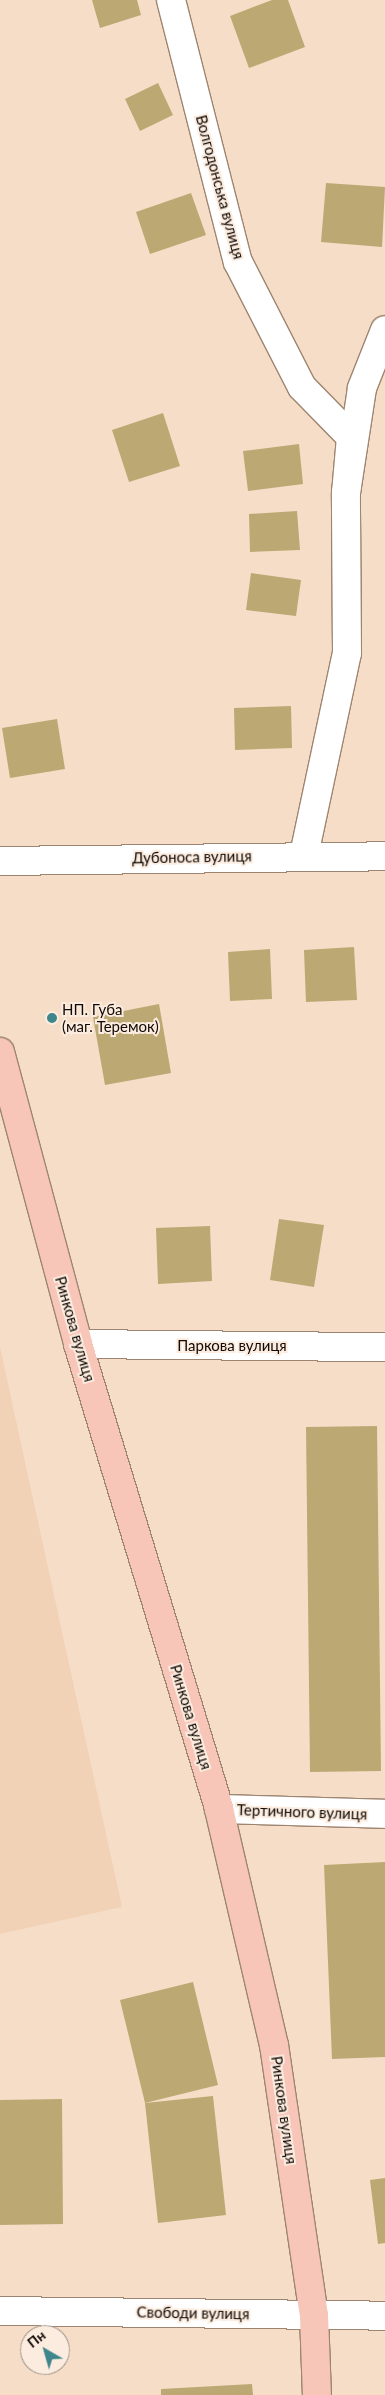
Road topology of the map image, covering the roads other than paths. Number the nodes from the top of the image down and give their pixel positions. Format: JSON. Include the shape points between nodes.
{"nodes":[{"id":1,"x":170,"y":0,"type":"edge"},
{"id":2,"x":385,"y":330,"type":"edge"},
{"id":3,"x":374,"y":388,"type":"edge"},
{"id":4,"x":346,"y":493,"type":"junction"},
{"id":5,"x":304,"y":855,"type":"junction"},
{"id":6,"x":385,"y":856,"type":"edge"},
{"id":7,"x":0,"y":861,"type":"edge"},
{"id":8,"x":0,"y":1052,"type":"edge"},
{"id":9,"x":78,"y":1344,"type":"junction"},
{"id":10,"x":385,"y":1347,"type":"edge"},
{"id":11,"x":219,"y":1810,"type":"junction"},
{"id":12,"x":385,"y":1814,"type":"edge"},
{"id":13,"x":0,"y":2311,"type":"edge"},
{"id":14,"x":314,"y":2315,"type":"junction"},
{"id":15,"x":385,"y":2316,"type":"edge"},
{"id":16,"x":318,"y":2395,"type":"edge"}],
"edges":[{"from":1,"to":4,"type":"street","name":"Волгодонська вулиця","via":[[238,262],[302,386],[351,437]]},
{"from":2,"to":3,"type":"street"},
{"from":3,"to":4,"type":"street"},
{"from":4,"to":5,"type":"street","via":[[347,654]]},
{"from":5,"to":6,"type":"street","name":"Дубоноса вулиця"},
{"from":5,"to":7,"type":"street","name":"Дубоноса вулиця"},
{"from":8,"to":9,"type":"main road","name":"Ринкова вулиця"},
{"from":9,"to":10,"type":"street","name":"Паркова вулиця"},
{"from":9,"to":11,"type":"main road","name":"Ринкова вулиця"},
{"from":11,"to":12,"type":"street","name":"Тертичного вулиця"},
{"from":11,"to":14,"type":"main road","name":"Ринкова вулиця","via":[[274,2045]]},
{"from":13,"to":14,"type":"street","name":"Свободи вулиця"},
{"from":14,"to":15,"type":"street","name":"Свободи вулиця"},
{"from":14,"to":16,"type":"main road","name":"Ринкова вулиця"}]}
